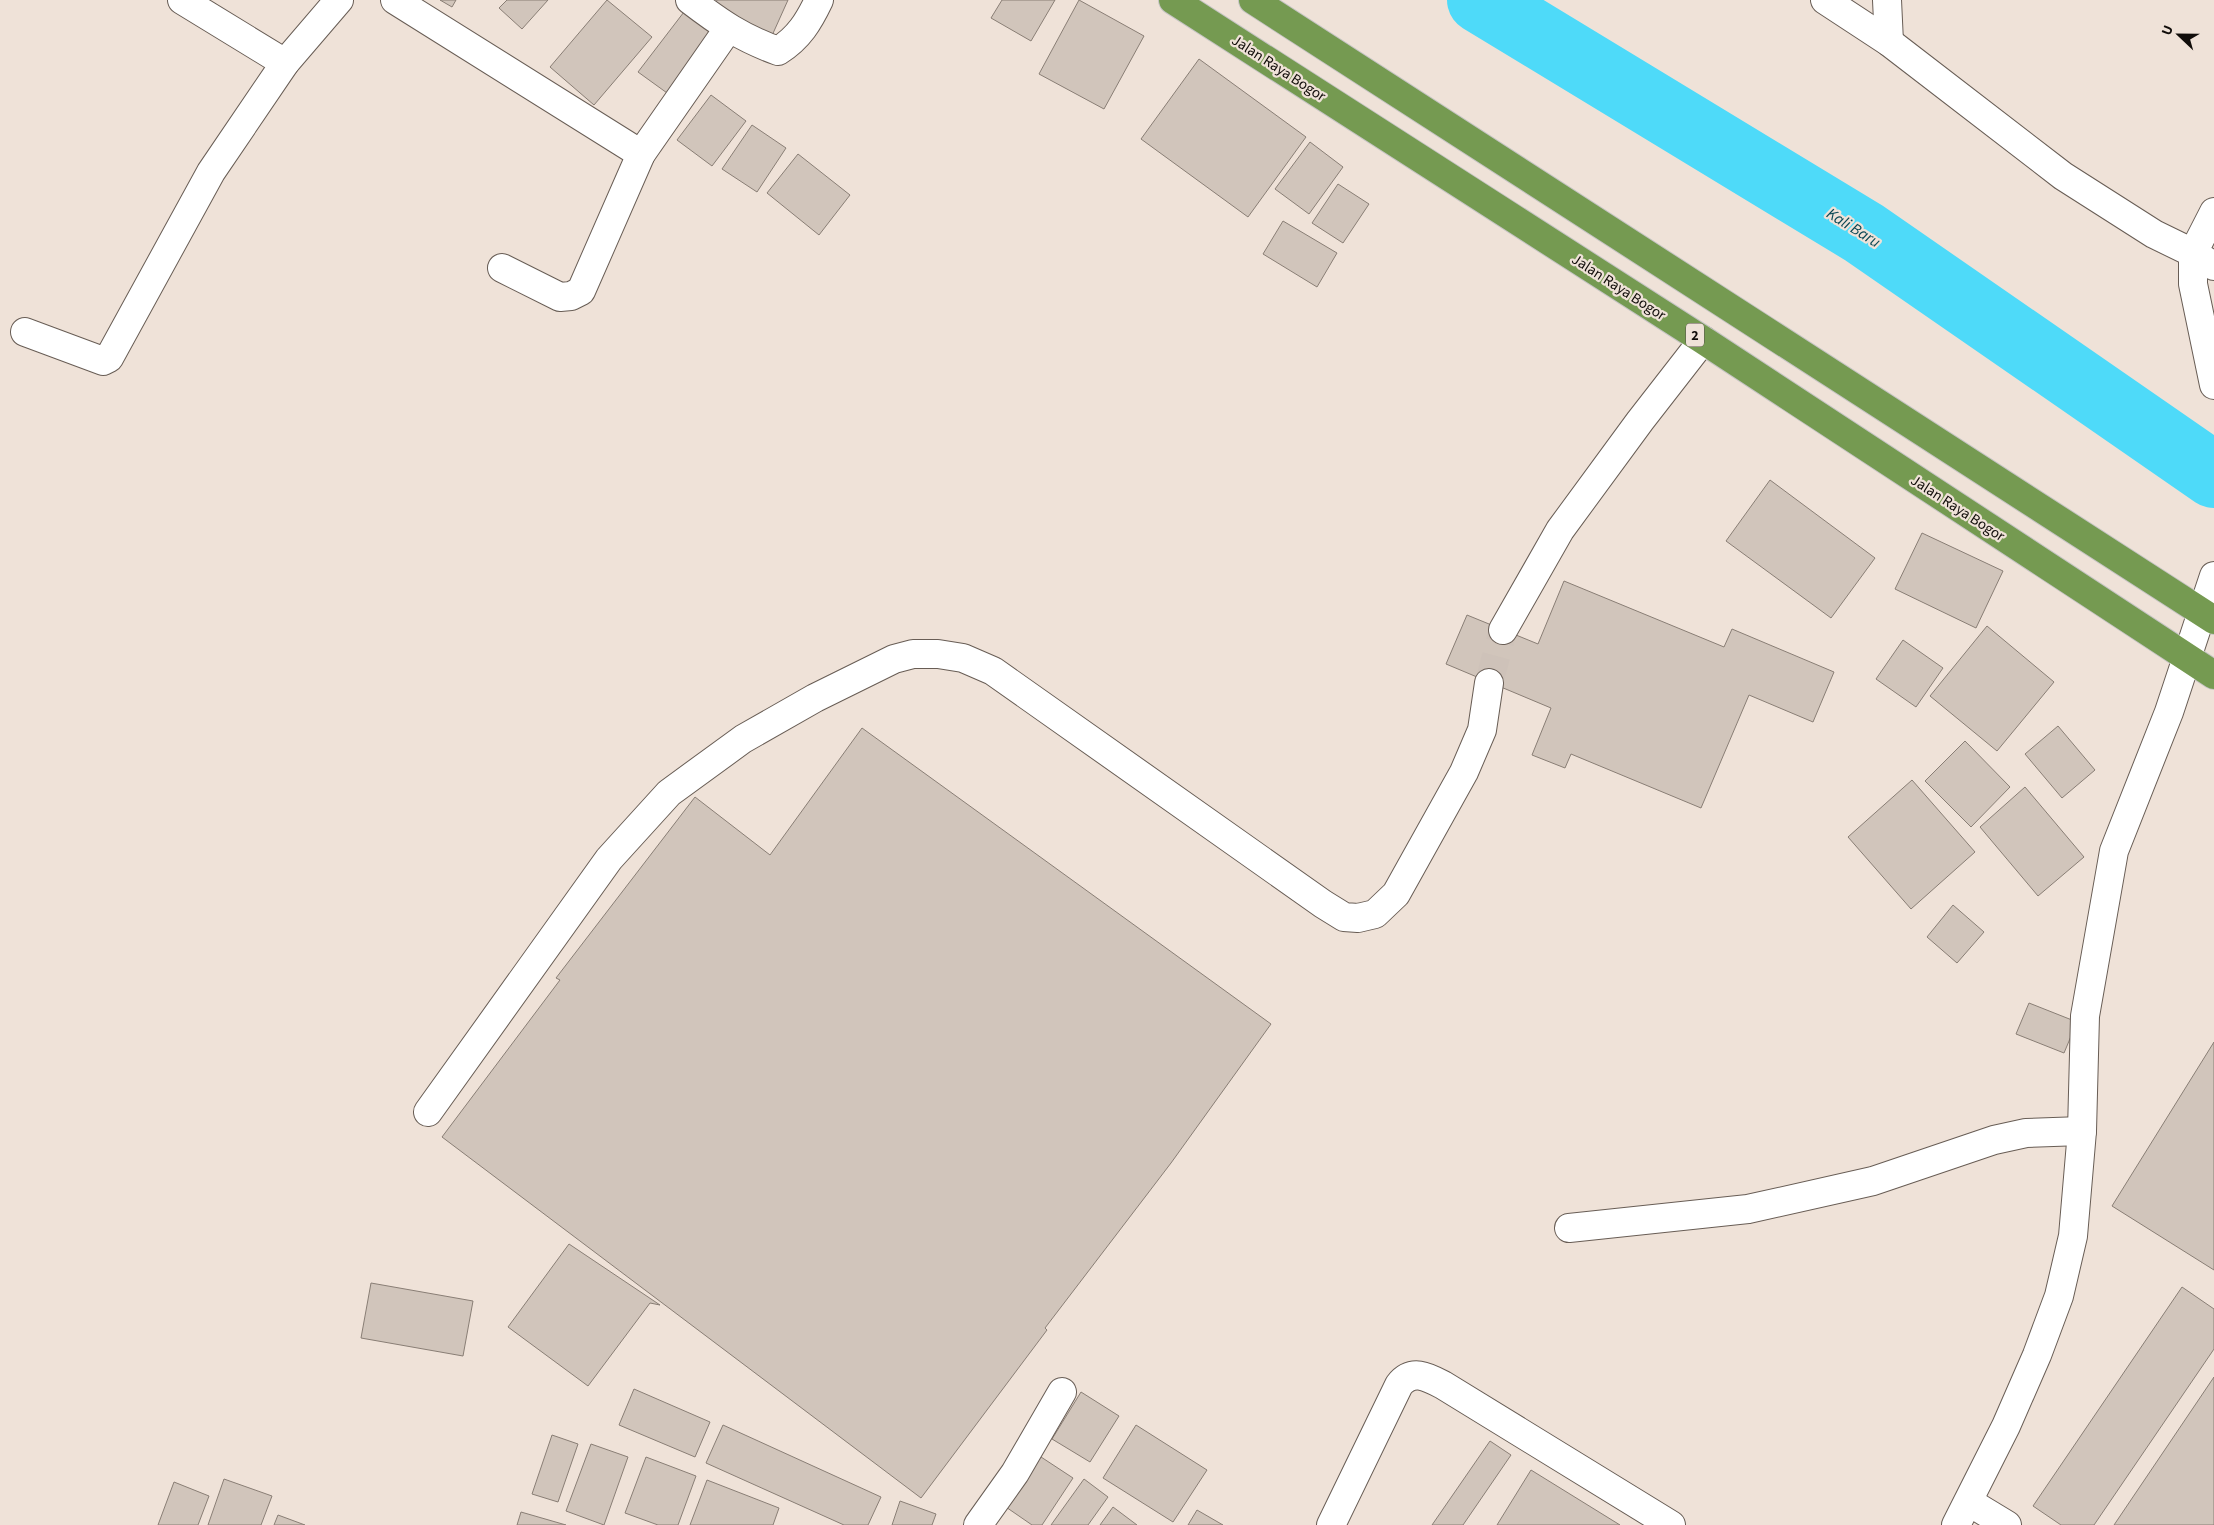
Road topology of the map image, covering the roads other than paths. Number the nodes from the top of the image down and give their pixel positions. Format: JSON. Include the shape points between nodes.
{"nodes":[{"id":1,"x":182,"y":0,"type":"edge"},
{"id":2,"x":339,"y":0,"type":"edge"},
{"id":3,"x":395,"y":0,"type":"edge"},
{"id":4,"x":690,"y":0,"type":"edge"},
{"id":5,"x":819,"y":0,"type":"edge"},
{"id":6,"x":1173,"y":0,"type":"edge"},
{"id":7,"x":1253,"y":0,"type":"edge"},
{"id":8,"x":1825,"y":0,"type":"edge"},
{"id":9,"x":1887,"y":0,"type":"edge"},
{"id":10,"x":728,"y":29,"type":"junction"},
{"id":11,"x":1889,"y":42,"type":"junction"},
{"id":12,"x":285,"y":63,"type":"junction"},
{"id":13,"x":641,"y":154,"type":"junction"},
{"id":14,"x":2214,"y":212,"type":"edge"},
{"id":15,"x":2204,"y":259,"type":"edge"},
{"id":16,"x":502,"y":268,"type":"dead end"},
{"id":17,"x":25,"y":332,"type":"dead end"},
{"id":18,"x":1703,"y":340,"type":"junction"},
{"id":19,"x":2214,"y":385,"type":"edge"},
{"id":20,"x":2214,"y":576,"type":"edge"},
{"id":21,"x":2208,"y":616,"type":"edge"},
{"id":22,"x":1503,"y":630,"type":"tunnel mouth"},
{"id":23,"x":2186,"y":658,"type":"junction"},
{"id":24,"x":2214,"y":675,"type":"edge"},
{"id":25,"x":1489,"y":682,"type":"tunnel mouth"},
{"id":26,"x":428,"y":1112,"type":"dead end"},
{"id":27,"x":2082,"y":1132,"type":"junction"},
{"id":28,"x":1569,"y":1228,"type":"dead end"},
{"id":29,"x":1062,"y":1392,"type":"dead end"},
{"id":30,"x":1969,"y":1502,"type":"junction"},
{"id":31,"x":978,"y":1525,"type":"edge"},
{"id":32,"x":1331,"y":1525,"type":"edge"},
{"id":33,"x":1671,"y":1525,"type":"edge"},
{"id":34,"x":1956,"y":1525,"type":"edge"},
{"id":35,"x":2007,"y":1525,"type":"edge"}],
"edges":[{"from":1,"to":12,"type":"street"},
{"from":2,"to":12,"type":"street"},
{"from":3,"to":13,"type":"street"},
{"from":4,"to":10,"type":"street"},
{"from":5,"to":10,"type":"street","via":[[805,28],[778,50]]},
{"from":6,"to":18,"type":"highway","name":"Jalan Raya Bogor","number":"2"},
{"from":7,"to":21,"type":"highway"},
{"from":8,"to":11,"type":"street"},
{"from":9,"to":11,"type":"street"},
{"from":10,"to":13,"type":"street"},
{"from":11,"to":15,"type":"street","via":[[2063,176],[2154,234]]},
{"from":12,"to":17,"type":"street","via":[[211,172],[109,358],[103,361]]},
{"from":13,"to":16,"type":"street","via":[[581,291],[560,297]]},
{"from":14,"to":15,"type":"street"},
{"from":15,"to":19,"type":"street","via":[[2193,284]]},
{"from":18,"to":22,"type":"street","via":[[1560,530]]},
{"from":18,"to":23,"type":"highway","name":"Jalan Raya Bogor","number":"2"},
{"from":20,"to":21,"type":"street"},
{"from":21,"to":23,"type":"street"},
{"from":23,"to":24,"type":"highway","name":"Jalan Raya Bogor","number":"2"},
{"from":23,"to":27,"type":"street","via":[[2169,712],[2114,851],[2085,1016]]},
{"from":25,"to":26,"type":"street","via":[[1482,730],[1464,772],[1414,864],[1386,905],[1375,914],[1358,918],[1344,916],[1323,904],[993,671],[963,658],[938,654],[914,654],[894,659],[815,698],[743,739],[669,793],[609,858]]},
{"from":27,"to":28,"type":"street","via":[[2026,1133],[1994,1140],[1873,1181],[1748,1209]]},
{"from":27,"to":30,"type":"street","via":[[2073,1236],[2059,1296],[2010,1417]]},
{"from":29,"to":31,"type":"street","via":[[1015,1473]]},
{"from":30,"to":34,"type":"street"},
{"from":30,"to":35,"type":"street"},
{"from":32,"to":33,"type":"street","via":[[1399,1384],[1417,1375],[1427,1376],[1443,1385]]}]}
